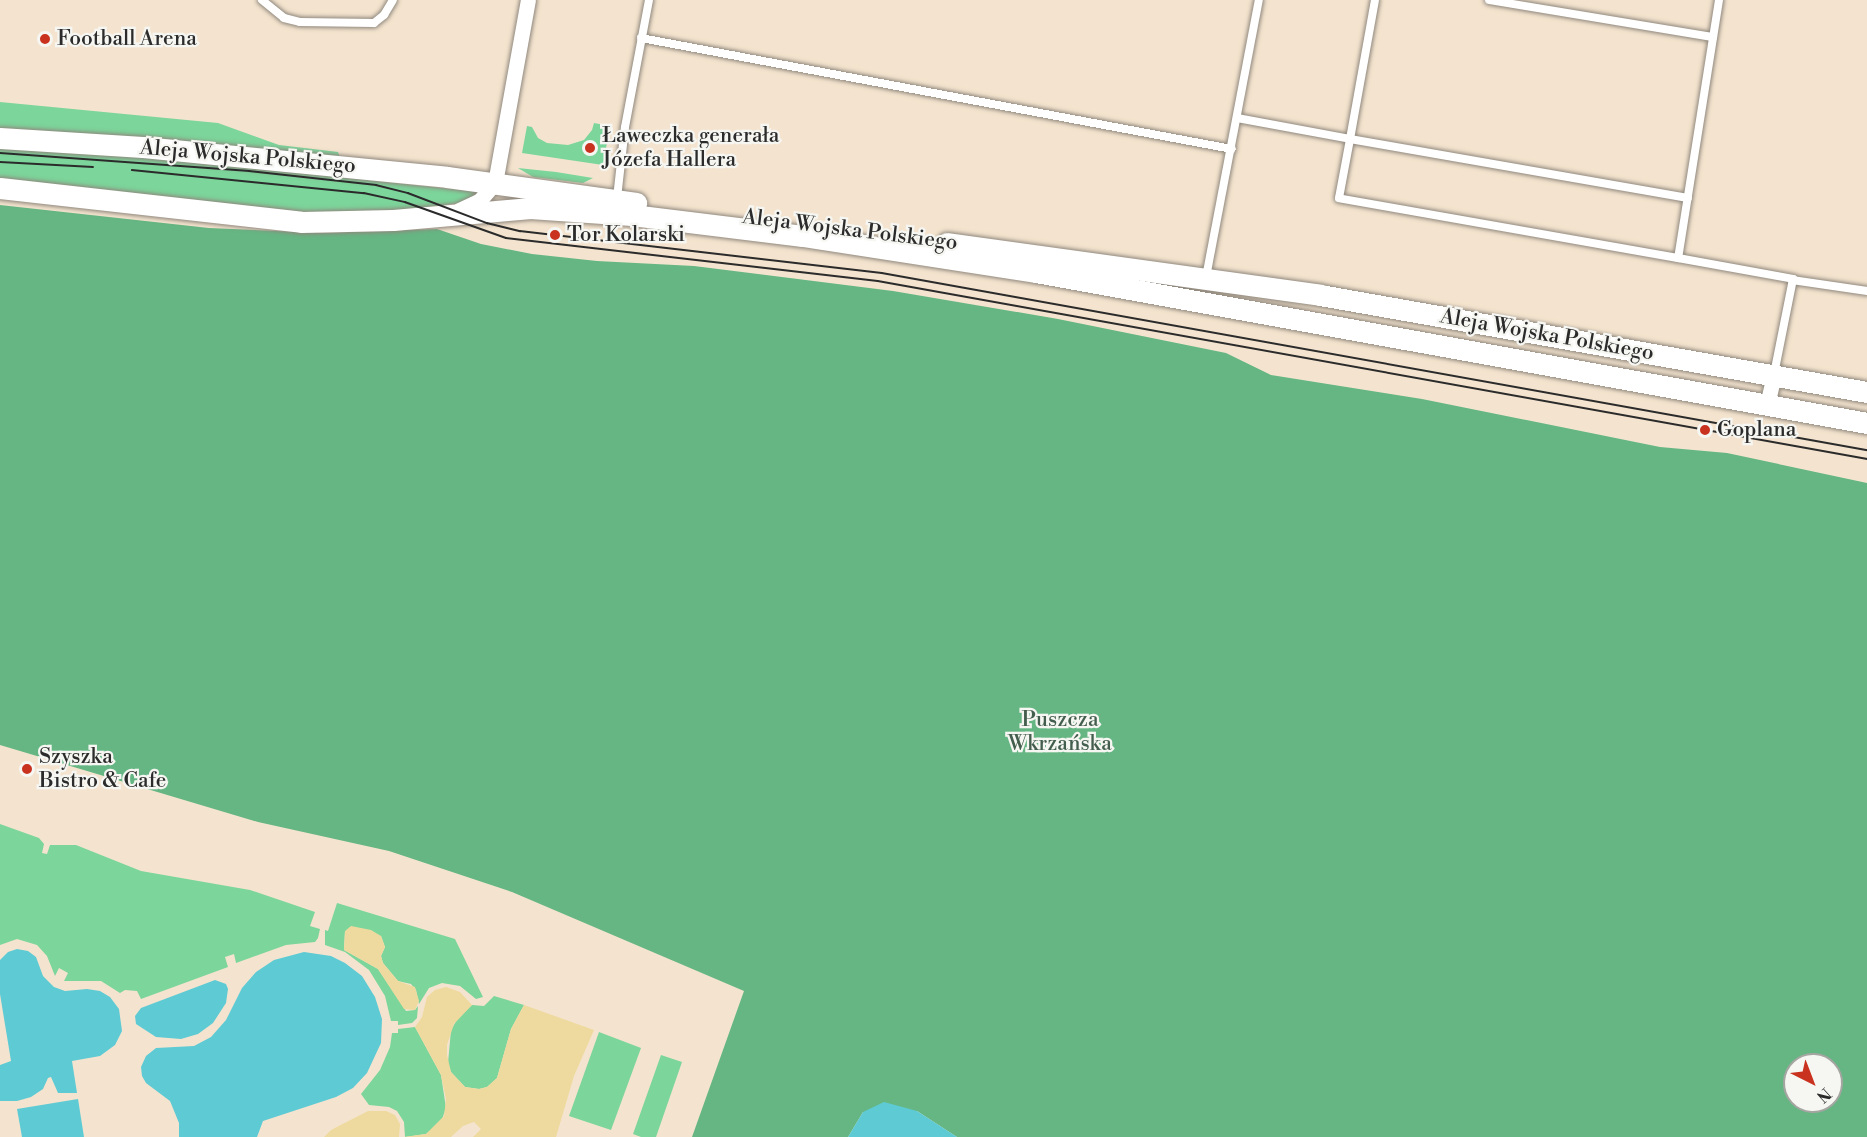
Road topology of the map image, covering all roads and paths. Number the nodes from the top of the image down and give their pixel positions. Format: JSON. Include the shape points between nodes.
{"nodes":[{"id":1,"x":262,"y":0,"type":"edge"},
{"id":2,"x":393,"y":0,"type":"edge"},
{"id":3,"x":528,"y":0,"type":"edge"},
{"id":4,"x":649,"y":0,"type":"edge"},
{"id":5,"x":1259,"y":0,"type":"edge"},
{"id":6,"x":1375,"y":0,"type":"edge"},
{"id":7,"x":1489,"y":0,"type":"edge"},
{"id":8,"x":1719,"y":0,"type":"edge"},
{"id":9,"x":1713,"y":37,"type":"junction"},
{"id":10,"x":641,"y":38,"type":"junction"},
{"id":11,"x":1237,"y":118,"type":"junction"},
{"id":12,"x":0,"y":138,"type":"edge"},
{"id":13,"x":1350,"y":139,"type":"junction"},
{"id":14,"x":1232,"y":149,"type":"junction"},
{"id":15,"x":495,"y":183,"type":"junction"},
{"id":16,"x":0,"y":188,"type":"edge"},
{"id":17,"x":1688,"y":198,"type":"junction"},
{"id":18,"x":615,"y":207,"type":"junction"},
{"id":19,"x":530,"y":208,"type":"junction"},
{"id":20,"x":450,"y":213,"type":"junction"},
{"id":21,"x":1678,"y":258,"type":"junction"},
{"id":22,"x":1206,"y":278,"type":"junction"},
{"id":23,"x":1792,"y":280,"type":"junction"},
{"id":24,"x":1867,"y":291,"type":"edge"},
{"id":25,"x":1320,"y":295,"type":"junction"},
{"id":26,"x":1201,"y":302,"type":"junction"},
{"id":27,"x":1315,"y":323,"type":"junction"},
{"id":28,"x":1774,"y":375,"type":"junction"},
{"id":29,"x":1867,"y":392,"type":"edge"},
{"id":30,"x":1767,"y":405,"type":"junction"},
{"id":31,"x":1867,"y":423,"type":"edge"}],
"edges":[{"from":1,"to":2,"type":"lane","via":[[284,18],[300,22],[374,23]]},
{"from":3,"to":15,"type":"street"},
{"from":4,"to":10,"type":"lane"},
{"from":5,"to":11,"type":"lane"},
{"from":6,"to":13,"type":"lane"},
{"from":7,"to":9,"type":"lane"},
{"from":8,"to":9,"type":"lane"},
{"from":9,"to":17,"type":"lane"},
{"from":10,"to":14,"type":"lane"},
{"from":10,"to":18,"type":"lane"},
{"from":11,"to":13,"type":"lane"},
{"from":11,"to":14,"type":"lane"},
{"from":12,"to":15,"type":"main road","name":"Aleja Wojska Polskiego","via":[[154,148]]},
{"from":13,"to":17,"type":"lane"},
{"from":13,"to":21,"type":"lane","via":[[1339,198]]},
{"from":14,"to":22,"type":"lane"},
{"from":15,"to":18,"type":"main road","name":"Aleja Wojska Polskiego"},
{"from":15,"to":19,"type":"street","name":"Aleja Wojska Polskiego","via":[[509,197]]},
{"from":15,"to":20,"type":"street","name":"Aleja Wojska Polskiego","via":[[480,200]]},
{"from":16,"to":20,"type":"main road","name":"Aleja Wojska Polskiego","via":[[333,222]]},
{"from":17,"to":21,"type":"lane"},
{"from":18,"to":19,"type":"main road","name":"Aleja Wojska Polskiego"},
{"from":18,"to":22,"type":"main road","name":"Aleja Wojska Polskiego"},
{"from":18,"to":26,"type":"main road","name":"Aleja Wojska Polskiego","via":[[934,254]]},
{"from":19,"to":20,"type":"main road","name":"Aleja Wojska Polskiego"},
{"from":21,"to":23,"type":"lane"},
{"from":22,"to":25,"type":"main road","name":"Aleja Wojska Polskiego"},
{"from":22,"to":26,"type":"street"},
{"from":23,"to":24,"type":"lane"},
{"from":23,"to":28,"type":"lane"},
{"from":25,"to":27,"type":"street"},
{"from":25,"to":28,"type":"main road","name":"Aleja Wojska Polskiego"},
{"from":26,"to":27,"type":"main road","name":"Aleja Wojska Polskiego"},
{"from":27,"to":30,"type":"main road","name":"Aleja Wojska Polskiego"},
{"from":28,"to":29,"type":"main road","name":"Aleja Wojska Polskiego"},
{"from":28,"to":30,"type":"street"},
{"from":30,"to":31,"type":"main road","name":"Aleja Wojska Polskiego"}]}
